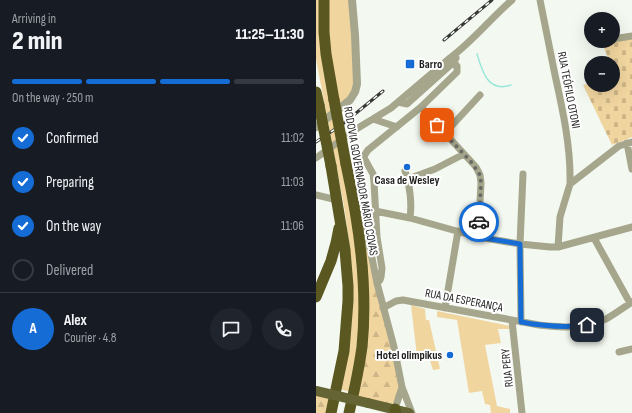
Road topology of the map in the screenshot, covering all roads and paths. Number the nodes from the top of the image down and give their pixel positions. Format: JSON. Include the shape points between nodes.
{"nodes":[{"id":1,"x":324,"y":0,"type":"edge"},
{"id":2,"x":352,"y":0,"type":"edge"},
{"id":3,"x":512,"y":0,"type":"edge"},
{"id":4,"x":540,"y":0,"type":"edge"},
{"id":5,"x":632,"y":36,"type":"edge"},
{"id":6,"x":620,"y":38,"type":"edge"},
{"id":7,"x":452,"y":60,"type":"junction"},
{"id":8,"x":316,"y":92,"type":"edge"},
{"id":9,"x":480,"y":96,"type":"dead end"},
{"id":10,"x":398,"y":102,"type":"junction"},
{"id":11,"x":407,"y":104,"type":"junction"},
{"id":12,"x":421,"y":107,"type":"junction"},
{"id":13,"x":414,"y":112,"type":"junction"},
{"id":14,"x":373,"y":119,"type":"junction"},
{"id":15,"x":316,"y":126,"type":"edge"},
{"id":16,"x":397,"y":127,"type":"junction"},
{"id":17,"x":445,"y":134,"type":"junction"},
{"id":18,"x":630,"y":142,"type":"edge"},
{"id":19,"x":464,"y":154,"type":"junction"},
{"id":20,"x":364,"y":156,"type":"junction"},
{"id":21,"x":316,"y":158,"type":"edge"},
{"id":22,"x":632,"y":169,"type":"edge"},
{"id":23,"x":406,"y":171,"type":"dead end"},
{"id":24,"x":523,"y":174,"type":"dead end"},
{"id":25,"x":408,"y":179,"type":"junction"},
{"id":26,"x":350,"y":182,"type":"junction"},
{"id":27,"x":570,"y":184,"type":"junction"},
{"id":28,"x":316,"y":195,"type":"edge"},
{"id":29,"x":337,"y":200,"type":"junction"},
{"id":30,"x":375,"y":211,"type":"junction"},
{"id":31,"x":410,"y":218,"type":"junction"},
{"id":32,"x":362,"y":221,"type":"junction"},
{"id":33,"x":340,"y":222,"type":"junction"},
{"id":34,"x":632,"y":227,"type":"edge"},
{"id":35,"x":458,"y":232,"type":"junction"},
{"id":36,"x":478,"y":237,"type":"junction"},
{"id":37,"x":594,"y":238,"type":"junction"},
{"id":38,"x":520,"y":244,"type":"junction"},
{"id":39,"x":558,"y":247,"type":"junction"},
{"id":40,"x":377,"y":283,"type":"junction"},
{"id":41,"x":316,"y":297,"type":"edge"},
{"id":42,"x":631,"y":303,"type":"edge"},
{"id":43,"x":383,"y":308,"type":"junction"},
{"id":44,"x":445,"y":308,"type":"junction"},
{"id":45,"x":512,"y":321,"type":"junction"},
{"id":46,"x":521,"y":322,"type":"junction"},
{"id":47,"x":632,"y":349,"type":"edge"},
{"id":48,"x":619,"y":352,"type":"dead end"},
{"id":49,"x":402,"y":387,"type":"junction"},
{"id":50,"x":317,"y":391,"type":"edge"},
{"id":51,"x":395,"y":411,"type":"edge"},
{"id":52,"x":331,"y":413,"type":"edge"},
{"id":53,"x":349,"y":413,"type":"edge"},
{"id":54,"x":411,"y":413,"type":"edge"},
{"id":55,"x":522,"y":413,"type":"edge"}],
"edges":[{"from":1,"to":26,"type":"highway","name":"RODOVIA GOVERNADOR MÁRIO COVAS","bridge":true,"via":[[326,54]]},
{"from":2,"to":15,"type":"street","via":[[356,40],[356,89],[350,100]]},
{"from":3,"to":7,"type":"street"},
{"from":4,"to":27,"type":"street","name":"RUA TEÓFILO OTONI","via":[[563,110]]},
{"from":5,"to":6,"type":"street"},
{"from":7,"to":10,"type":"street"},
{"from":7,"to":11,"type":"street"},
{"from":7,"to":12,"type":"street","via":[[457,66],[457,72]]},
{"from":8,"to":29,"type":"highway","bridge":true},
{"from":9,"to":17,"type":"street"},
{"from":10,"to":11,"type":"street"},
{"from":10,"to":14,"type":"street"},
{"from":11,"to":13,"type":"street"},
{"from":12,"to":13,"type":"street"},
{"from":12,"to":17,"type":"street"},
{"from":13,"to":16,"type":"street"},
{"from":14,"to":16,"type":"street"},
{"from":14,"to":21,"type":"street"},
{"from":16,"to":20,"type":"street"},
{"from":17,"to":19,"type":"street"},
{"from":18,"to":22,"type":"street"},
{"from":18,"to":27,"type":"street","via":[[619,146]]},
{"from":19,"to":25,"type":"street"},
{"from":19,"to":36,"type":"street","via":[[476,167],[481,178]]},
{"from":20,"to":30,"type":"street","via":[[373,174]]},
{"from":20,"to":32,"type":"street","via":[[360,165],[364,210]]},
{"from":23,"to":25,"type":"street"},
{"from":24,"to":38,"type":"street"},
{"from":25,"to":31,"type":"street"},
{"from":26,"to":32,"type":"highway","via":[[356,193]]},
{"from":26,"to":53,"type":"highway","name":"RODOVIA GOVERNADOR MÁRIO COVAS","via":[[361,253],[364,315],[360,355]]},
{"from":27,"to":39,"type":"street","name":"RUA TEÓFILO OTONI","via":[[560,217]]},
{"from":28,"to":29,"type":"street"},
{"from":29,"to":33,"type":"highway"},
{"from":30,"to":31,"type":"street"},
{"from":30,"to":40,"type":"street","via":[[382,268]]},
{"from":31,"to":35,"type":"street"},
{"from":32,"to":40,"type":"street"},
{"from":33,"to":41,"type":"highway","via":[[331,261]]},
{"from":33,"to":52,"type":"highway","via":[[346,258],[348,301],[344,351]]},
{"from":34,"to":37,"type":"street"},
{"from":35,"to":36,"type":"street"},
{"from":35,"to":44,"type":"street"},
{"from":36,"to":38,"type":"street"},
{"from":37,"to":39,"type":"street"},
{"from":37,"to":42,"type":"street"},
{"from":38,"to":39,"type":"street"},
{"from":38,"to":46,"type":"street"},
{"from":40,"to":43,"type":"street"},
{"from":42,"to":46,"type":"street","name":"RUA DA ESPERANÇA","via":[[607,319],[587,325],[561,327]]},
{"from":43,"to":44,"type":"street","name":"RUA DA ESPERANÇA","via":[[403,300]]},
{"from":43,"to":49,"type":"street"},
{"from":44,"to":45,"type":"street","name":"RUA DA ESPERANÇA"},
{"from":45,"to":46,"type":"street","name":"RUA DA ESPERANÇA"},
{"from":45,"to":55,"type":"street","name":"RUA PERY"},
{"from":47,"to":48,"type":"street"},
{"from":49,"to":51,"type":"street"},
{"from":49,"to":54,"type":"street"},
{"from":50,"to":51,"type":"main road","bridge":true},
{"from":51,"to":54,"type":"main road"}]}
